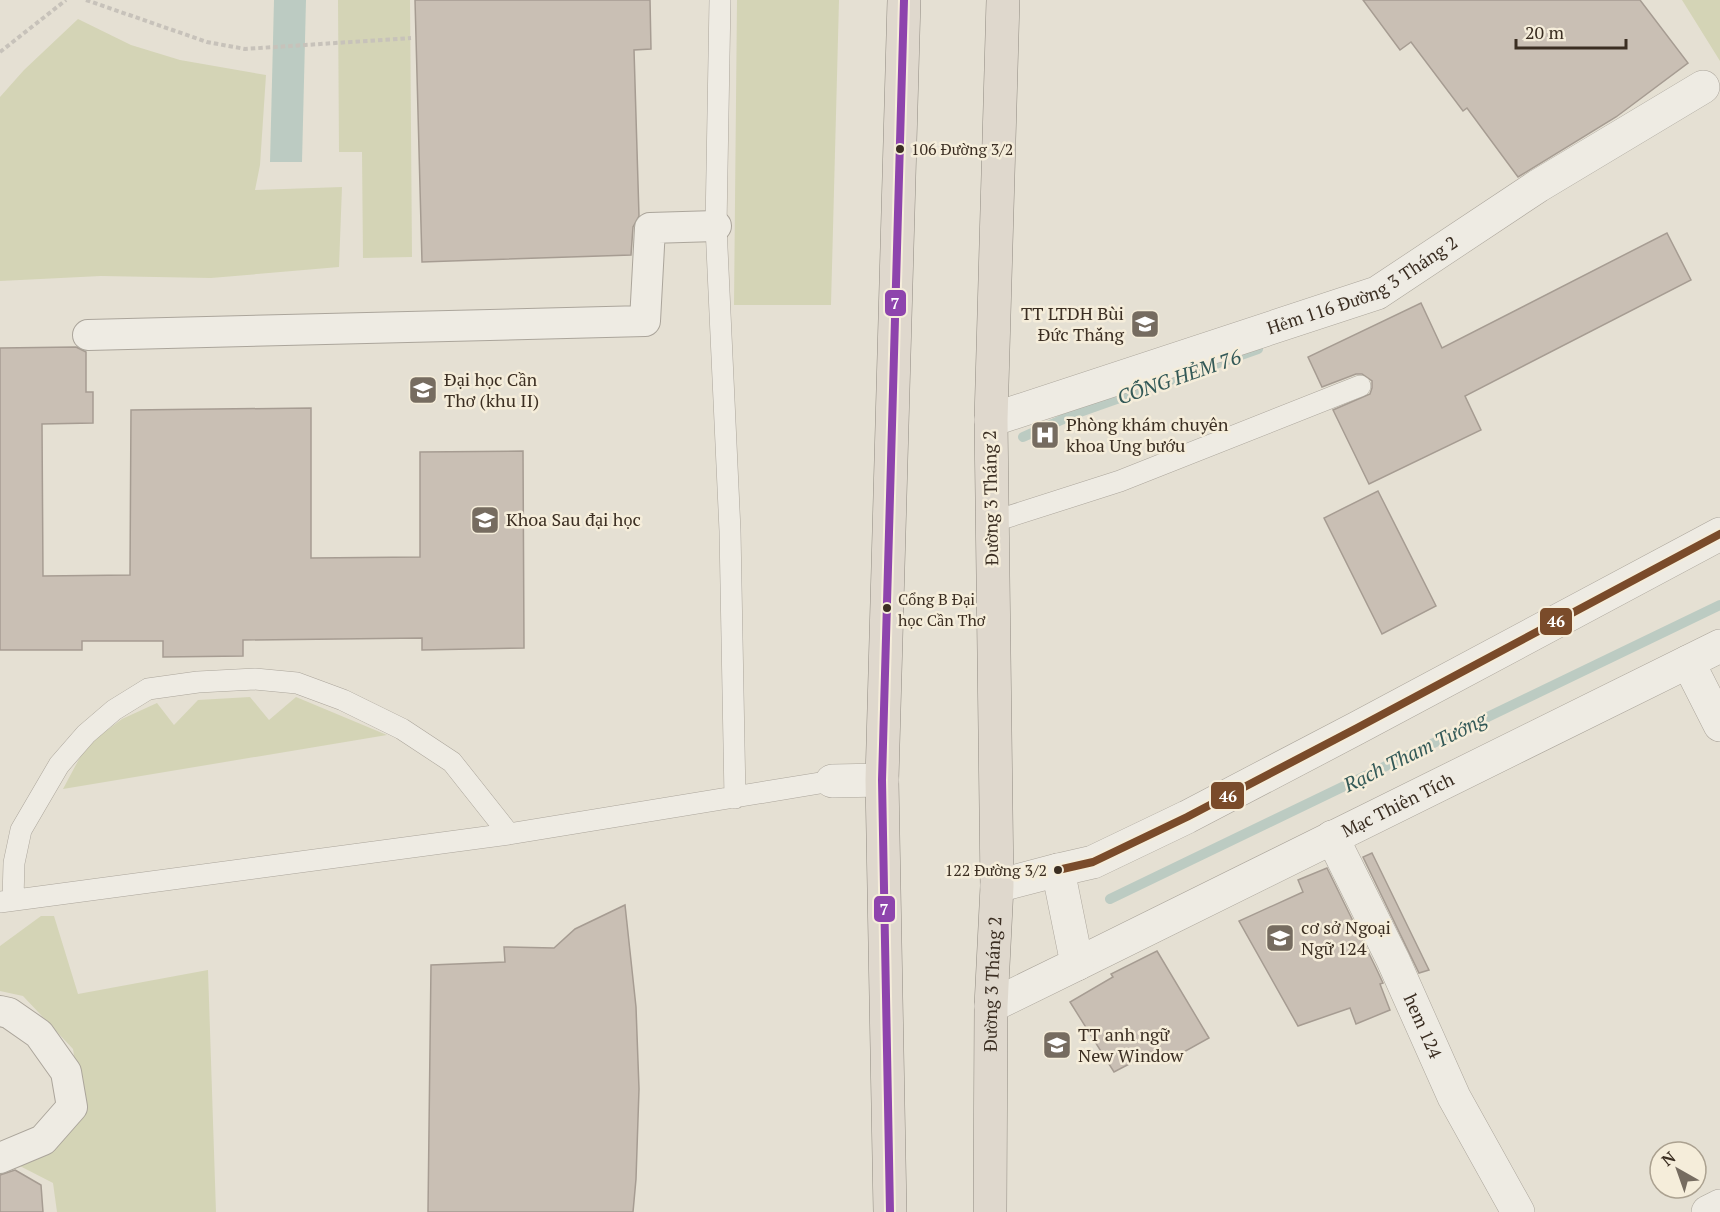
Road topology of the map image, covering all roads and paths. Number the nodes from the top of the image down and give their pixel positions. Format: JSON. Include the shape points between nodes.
{"nodes":[{"id":1,"x":66,"y":0,"type":"edge"},
{"id":2,"x":86,"y":0,"type":"edge"},
{"id":3,"x":720,"y":0,"type":"edge"},
{"id":4,"x":904,"y":0,"type":"edge"},
{"id":5,"x":1003,"y":0,"type":"edge"},
{"id":6,"x":411,"y":38,"type":"dead end"},
{"id":7,"x":0,"y":52,"type":"edge"},
{"id":8,"x":1702,"y":87,"type":"dead end"},
{"id":9,"x":716,"y":226,"type":"junction"},
{"id":10,"x":88,"y":335,"type":"dead end"},
{"id":11,"x":1360,"y":386,"type":"dead end"},
{"id":12,"x":991,"y":420,"type":"junction"},
{"id":13,"x":992,"y":522,"type":"junction"},
{"id":14,"x":1720,"y":534,"type":"edge"},
{"id":15,"x":1720,"y":646,"type":"edge"},
{"id":16,"x":1688,"y":662,"type":"junction"},
{"id":17,"x":1720,"y":725,"type":"edge"},
{"id":18,"x":882,"y":780,"type":"junction"},
{"id":19,"x":832,"y":781,"type":"joint"},
{"id":20,"x":735,"y":798,"type":"junction"},
{"id":21,"x":509,"y":834,"type":"junction"},
{"id":22,"x":1332,"y":837,"type":"junction"},
{"id":23,"x":1058,"y":870,"type":"junction"},
{"id":24,"x":997,"y":886,"type":"junction"},
{"id":25,"x":7,"y":900,"type":"edge"},
{"id":26,"x":1077,"y":964,"type":"junction"},
{"id":27,"x":991,"y":1006,"type":"junction"},
{"id":28,"x":0,"y":1011,"type":"edge"},
{"id":29,"x":0,"y":1158,"type":"edge"},
{"id":30,"x":1720,"y":1206,"type":"edge"},
{"id":31,"x":890,"y":1212,"type":"edge"},
{"id":32,"x":990,"y":1212,"type":"edge"},
{"id":33,"x":1518,"y":1212,"type":"edge"},
{"id":34,"x":1708,"y":1212,"type":"edge"}],
"edges":[{"from":1,"to":7,"type":"path"},
{"from":2,"to":6,"type":"path","via":[[207,42],[245,49]]},
{"from":3,"to":9,"type":"lane"},
{"from":4,"to":18,"type":"highway"},
{"from":5,"to":12,"type":"highway","name":"Đường 3 Tháng 2"},
{"from":8,"to":12,"type":"street","name":"Hẻm 116 Đường 3 Tháng 2","via":[[1538,186],[1377,293]]},
{"from":9,"to":10,"type":"street","via":[[650,228],[645,321]]},
{"from":9,"to":20,"type":"lane","via":[[730,531]]},
{"from":11,"to":13,"type":"lane","via":[[1120,481]]},
{"from":12,"to":13,"type":"highway","name":"Đường 3 Tháng 2"},
{"from":13,"to":24,"type":"highway","name":"Đường 3 Tháng 2"},
{"from":14,"to":23,"type":"street","via":[[1197,812],[1093,862]]},
{"from":15,"to":16,"type":"street","name":"Mạc Thiên Tích"},
{"from":16,"to":17,"type":"street"},
{"from":16,"to":22,"type":"street","name":"Mạc Thiên Tích"},
{"from":18,"to":19,"type":"street"},
{"from":18,"to":31,"type":"highway"},
{"from":19,"to":20,"type":"lane"},
{"from":20,"to":21,"type":"lane"},
{"from":21,"to":25,"type":"lane"},
{"from":21,"to":25,"type":"lane","via":[[452,762],[402,729],[297,683],[255,679],[198,681],[148,689],[86,734],[59,765],[21,830]]},
{"from":22,"to":26,"type":"street","name":"Mạc Thiên Tích"},
{"from":22,"to":33,"type":"street","name":"hem 124","via":[[1454,1096]]},
{"from":23,"to":24,"type":"street"},
{"from":23,"to":26,"type":"street"},
{"from":24,"to":27,"type":"highway","name":"Đường 3 Tháng 2"},
{"from":26,"to":27,"type":"street","name":"Mạc Thiên Tích"},
{"from":27,"to":32,"type":"highway","name":"Đường 3 Tháng 2"},
{"from":28,"to":29,"type":"street","via":[[39,1034],[66,1072],[72,1107],[43,1140]]},
{"from":30,"to":34,"type":"street"}]}
